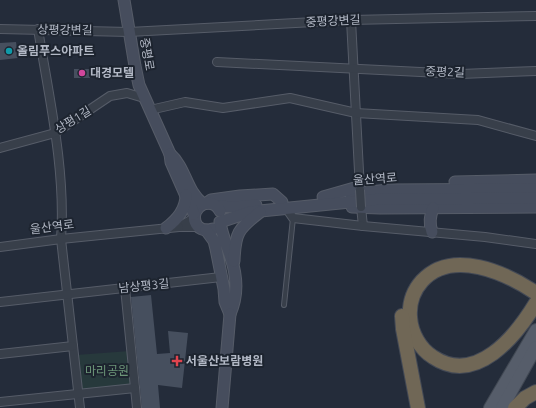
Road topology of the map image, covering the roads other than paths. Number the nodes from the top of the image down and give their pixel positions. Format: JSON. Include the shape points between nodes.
{"nodes":[{"id":1,"x":124,"y":0,"type":"edge"},
{"id":2,"x":536,"y":16,"type":"edge"},
{"id":3,"x":351,"y":20,"type":"junction"},
{"id":4,"x":129,"y":28,"type":"junction"},
{"id":5,"x":0,"y":29,"type":"edge"},
{"id":6,"x":38,"y":29,"type":"junction"},
{"id":7,"x":217,"y":62,"type":"dead end"},
{"id":8,"x":354,"y":69,"type":"junction"},
{"id":9,"x":536,"y":71,"type":"edge"},
{"id":10,"x":144,"y":98,"type":"junction"},
{"id":11,"x":150,"y":110,"type":"junction"},
{"id":12,"x":356,"y":113,"type":"junction"},
{"id":13,"x":55,"y":133,"type":"junction"},
{"id":14,"x":536,"y":136,"type":"edge"},
{"id":15,"x":0,"y":148,"type":"edge"},
{"id":16,"x":170,"y":154,"type":"junction"},
{"id":17,"x":536,"y":180,"type":"edge"},
{"id":18,"x":360,"y":188,"type":"junction"},
{"id":19,"x":536,"y":188,"type":"edge"},
{"id":20,"x":186,"y":195,"type":"junction"},
{"id":21,"x":536,"y":198,"type":"edge"},
{"id":22,"x":323,"y":200,"type":"junction"},
{"id":23,"x":209,"y":204,"type":"junction"},
{"id":24,"x":284,"y":205,"type":"junction"},
{"id":25,"x":536,"y":207,"type":"edge"},
{"id":26,"x":362,"y":208,"type":"junction"},
{"id":27,"x":433,"y":208,"type":"junction"},
{"id":28,"x":261,"y":211,"type":"junction"},
{"id":29,"x":293,"y":218,"type":"junction"},
{"id":30,"x":198,"y":222,"type":"junction"},
{"id":31,"x":220,"y":222,"type":"junction"},
{"id":32,"x":363,"y":226,"type":"junction"},
{"id":33,"x":166,"y":228,"type":"junction"},
{"id":34,"x":432,"y":232,"type":"junction"},
{"id":35,"x":61,"y":239,"type":"junction"},
{"id":36,"x":536,"y":244,"type":"edge"},
{"id":37,"x":0,"y":247,"type":"edge"},
{"id":38,"x":234,"y":267,"type":"junction"},
{"id":39,"x":222,"y":277,"type":"junction"},
{"id":40,"x":531,"y":287,"type":"edge"},
{"id":41,"x":125,"y":288,"type":"junction"},
{"id":42,"x":67,"y":294,"type":"junction"},
{"id":43,"x":0,"y":302,"type":"edge"},
{"id":44,"x":536,"y":304,"type":"edge"},
{"id":45,"x":284,"y":305,"type":"dead end"},
{"id":46,"x":230,"y":314,"type":"junction"},
{"id":47,"x":536,"y":330,"type":"edge"},
{"id":48,"x":73,"y":346,"type":"junction"},
{"id":49,"x":536,"y":347,"type":"edge"},
{"id":50,"x":0,"y":354,"type":"edge"},
{"id":51,"x":135,"y":388,"type":"junction"},
{"id":52,"x":536,"y":392,"type":"edge"},
{"id":53,"x":78,"y":394,"type":"junction"},
{"id":54,"x":0,"y":402,"type":"edge"},
{"id":55,"x":80,"y":408,"type":"edge"},
{"id":56,"x":138,"y":408,"type":"edge"},
{"id":57,"x":222,"y":408,"type":"edge"},
{"id":58,"x":418,"y":408,"type":"edge"},
{"id":59,"x":490,"y":408,"type":"edge"},
{"id":60,"x":502,"y":408,"type":"edge"},
{"id":61,"x":515,"y":408,"type":"edge"}],
"edges":[{"from":1,"to":4,"type":"main road","name":"중평로"},
{"from":2,"to":3,"type":"street","name":"중평강변길"},
{"from":3,"to":4,"type":"street","name":"중평강변길"},
{"from":3,"to":8,"type":"street"},
{"from":4,"to":6,"type":"street","name":"상평강변길"},
{"from":4,"to":10,"type":"main road","name":"중평로","via":[[135,66]]},
{"from":5,"to":6,"type":"street","name":"상평강변길"},
{"from":6,"to":13,"type":"street"},
{"from":7,"to":8,"type":"street","name":"중평2길"},
{"from":8,"to":9,"type":"street","name":"중평2길","via":[[461,74]]},
{"from":8,"to":12,"type":"street"},
{"from":10,"to":11,"type":"main road","name":"중평로"},
{"from":10,"to":13,"type":"street","name":"상평1길","via":[[127,93],[110,96]]},
{"from":11,"to":12,"type":"street","via":[[185,102],[223,108],[290,98]]},
{"from":11,"to":16,"type":"main road","name":"중평로"},
{"from":12,"to":14,"type":"street","via":[[478,120]]},
{"from":12,"to":18,"type":"street"},
{"from":13,"to":15,"type":"street","name":"상평1길"},
{"from":13,"to":35,"type":"street","via":[[63,213]]},
{"from":16,"to":20,"type":"main road"},
{"from":16,"to":23,"type":"main road","via":[[177,160],[196,199]]},
{"from":17,"to":18,"type":"main road","via":[[379,184]]},
{"from":18,"to":22,"type":"main road"},
{"from":18,"to":26,"type":"street","bridge":true},
{"from":19,"to":22,"type":"main road","name":"울산역로","via":[[388,190]]},
{"from":20,"to":30,"type":"main road"},
{"from":20,"to":33,"type":"main road","via":[[186,203],[176,220]]},
{"from":21,"to":22,"type":"main road","name":"울산역로"},
{"from":22,"to":24,"type":"main road","name":"울산역로"},
{"from":22,"to":26,"type":"main road"},
{"from":23,"to":24,"type":"main road","name":"울산역로","via":[[235,207]]},
{"from":23,"to":30,"type":"main road","via":[[199,206]]},
{"from":23,"to":31,"type":"main road","via":[[221,213]]},
{"from":24,"to":28,"type":"main road","name":"울산역로"},
{"from":24,"to":29,"type":"street"},
{"from":25,"to":27,"type":"main road"},
{"from":26,"to":27,"type":"main road"},
{"from":26,"to":32,"type":"street"},
{"from":27,"to":34,"type":"main road","via":[[429,223]]},
{"from":28,"to":31,"type":"main road","name":"울산역로"},
{"from":28,"to":38,"type":"main road","via":[[238,232]]},
{"from":29,"to":32,"type":"street"},
{"from":29,"to":45,"type":"lane"},
{"from":30,"to":31,"type":"main road","via":[[214,228]]},
{"from":30,"to":33,"type":"street","name":"울산역로"},
{"from":30,"to":39,"type":"main road","via":[[214,241]]},
{"from":31,"to":38,"type":"main road"},
{"from":32,"to":34,"type":"street"},
{"from":33,"to":35,"type":"street","name":"울산역로"},
{"from":34,"to":36,"type":"street","via":[[485,236]]},
{"from":35,"to":37,"type":"street","name":"울산역로"},
{"from":35,"to":42,"type":"street"},
{"from":38,"to":46,"type":"main road","via":[[235,303]]},
{"from":39,"to":41,"type":"street","name":"남상평3길"},
{"from":39,"to":46,"type":"main road","via":[[225,302]]},
{"from":40,"to":44,"type":"highway","via":[[483,268],[458,265],[440,269],[425,278],[414,293],[410,305],[413,331],[423,348],[436,359],[455,365],[468,364],[487,358],[500,349]]},
{"from":40,"to":58,"type":"highway","via":[[500,267],[464,258],[439,262],[415,277],[405,295],[402,316]]},
{"from":41,"to":42,"type":"street","name":"남상평3길"},
{"from":41,"to":51,"type":"street"},
{"from":42,"to":43,"type":"street","name":"남상평3길"},
{"from":42,"to":48,"type":"street"},
{"from":46,"to":57,"type":"main road"},
{"from":47,"to":59,"type":"main road"},
{"from":48,"to":50,"type":"street"},
{"from":48,"to":53,"type":"street"},
{"from":49,"to":60,"type":"main road"},
{"from":51,"to":53,"type":"street"},
{"from":51,"to":56,"type":"street"},
{"from":52,"to":61,"type":"highway","via":[[524,398]]},
{"from":53,"to":54,"type":"street"},
{"from":53,"to":55,"type":"street"}]}
